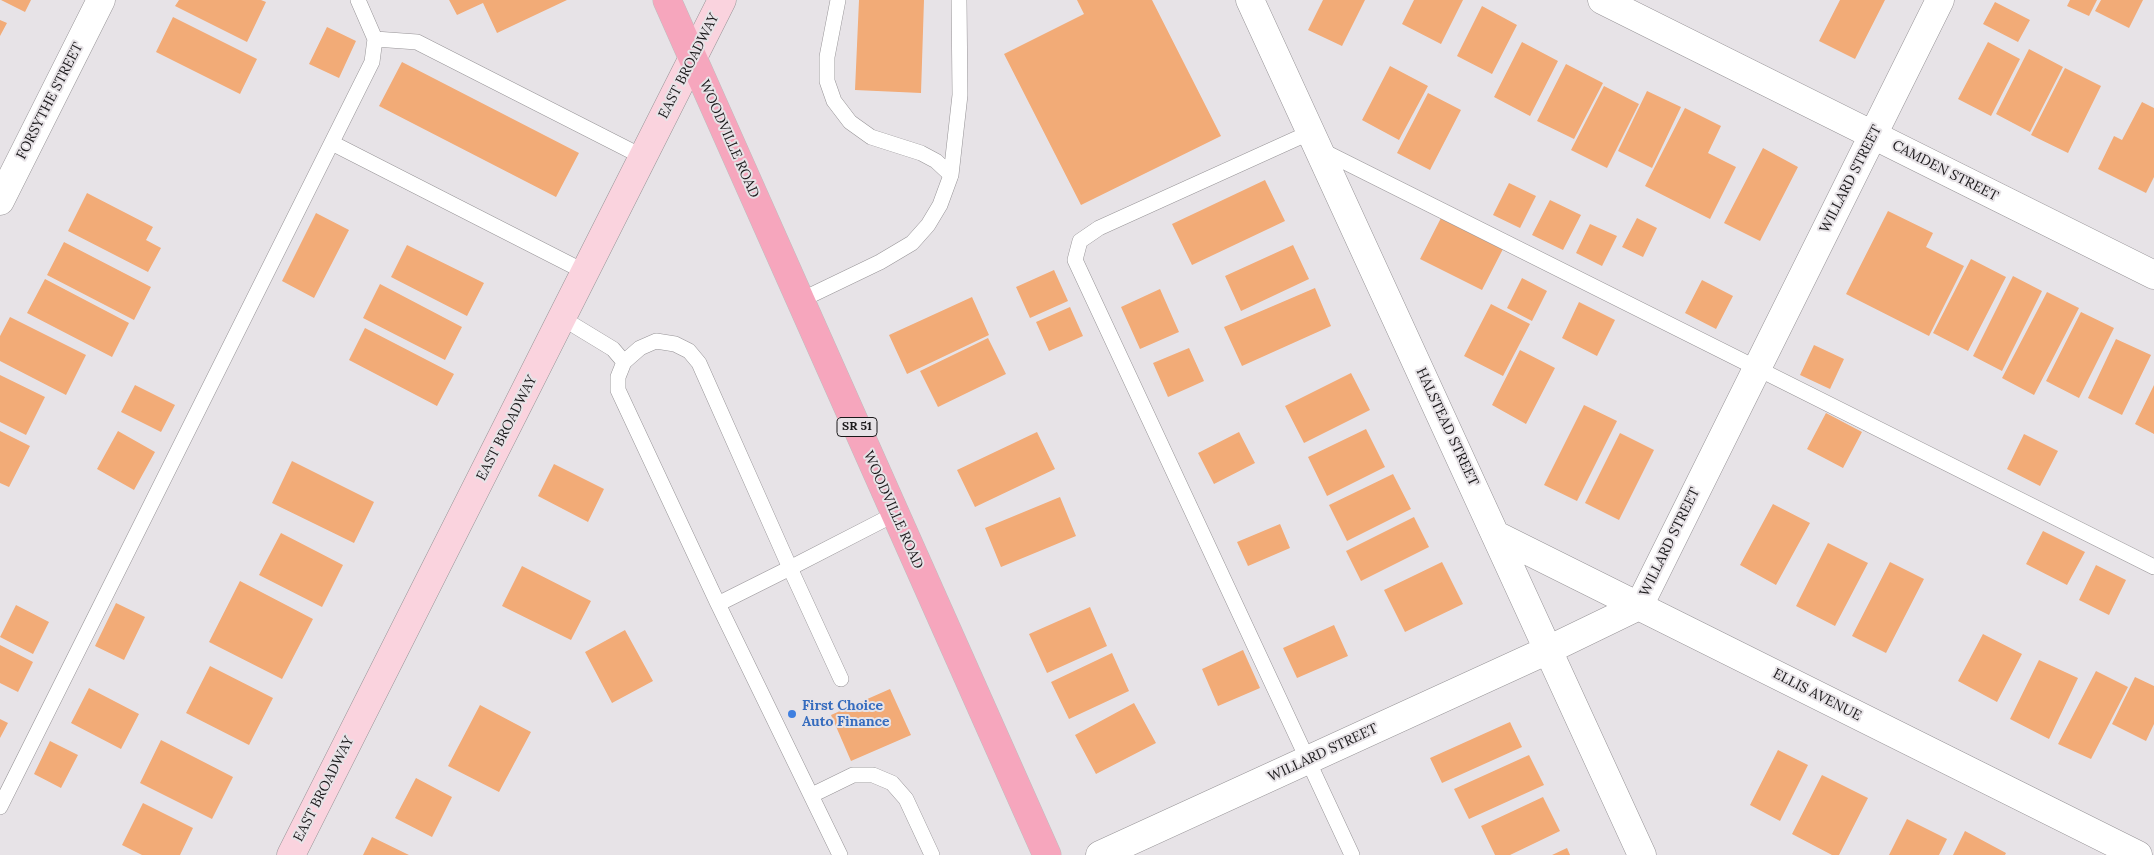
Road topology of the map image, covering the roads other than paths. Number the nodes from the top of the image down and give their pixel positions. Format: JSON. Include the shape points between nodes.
{"nodes":[{"id":1,"x":101,"y":0,"type":"edge"},
{"id":2,"x":358,"y":0,"type":"edge"},
{"id":3,"x":667,"y":0,"type":"edge"},
{"id":4,"x":722,"y":0,"type":"edge"},
{"id":5,"x":838,"y":0,"type":"edge"},
{"id":6,"x":959,"y":0,"type":"edge"},
{"id":7,"x":1250,"y":0,"type":"edge"},
{"id":8,"x":1602,"y":0,"type":"edge"},
{"id":9,"x":1940,"y":0,"type":"edge"},
{"id":10,"x":375,"y":39,"type":"junction"},
{"id":11,"x":693,"y":57,"type":"junction"},
{"id":12,"x":1873,"y":135,"type":"junction"},
{"id":13,"x":1315,"y":141,"type":"junction"},
{"id":14,"x":332,"y":143,"type":"junction"},
{"id":15,"x":643,"y":157,"type":"junction"},
{"id":16,"x":951,"y":175,"type":"junction"},
{"id":17,"x":0,"y":201,"type":"edge"},
{"id":18,"x":585,"y":272,"type":"junction"},
{"id":19,"x":2154,"y":275,"type":"edge"},
{"id":20,"x":801,"y":300,"type":"junction"},
{"id":21,"x":562,"y":318,"type":"junction"},
{"id":22,"x":624,"y":362,"type":"junction"},
{"id":23,"x":1756,"y":368,"type":"junction"},
{"id":24,"x":895,"y":514,"type":"junction"},
{"id":25,"x":1496,"y":535,"type":"junction"},
{"id":26,"x":2154,"y":567,"type":"edge"},
{"id":27,"x":790,"y":568,"type":"junction"},
{"id":28,"x":718,"y":604,"type":"junction"},
{"id":29,"x":1639,"y":606,"type":"junction"},
{"id":30,"x":1548,"y":650,"type":"junction"},
{"id":31,"x":840,"y":678,"type":"dead end"},
{"id":32,"x":1308,"y":759,"type":"junction"},
{"id":33,"x":812,"y":795,"type":"junction"},
{"id":34,"x":0,"y":807,"type":"edge"},
{"id":35,"x":291,"y":855,"type":"edge"},
{"id":36,"x":840,"y":855,"type":"edge"},
{"id":37,"x":932,"y":855,"type":"edge"},
{"id":38,"x":1047,"y":855,"type":"edge"},
{"id":39,"x":1100,"y":855,"type":"edge"},
{"id":40,"x":1352,"y":855,"type":"edge"},
{"id":41,"x":1642,"y":855,"type":"edge"},
{"id":42,"x":2138,"y":855,"type":"edge"}],
"edges":[{"from":1,"to":17,"type":"street","name":"FORSYTHE STREET"},
{"from":2,"to":10,"type":"lane"},
{"from":3,"to":11,"type":"main road","name":"WOODVILLE ROAD","number":"SR 51"},
{"from":4,"to":11,"type":"street","name":"EAST BROADWAY"},
{"from":5,"to":16,"type":"lane","via":[[827,57],[826,81],[834,101],[850,122],[871,136],[921,153]]},
{"from":6,"to":16,"type":"lane","via":[[960,95]]},
{"from":7,"to":13,"type":"street","name":"HALSTEAD STREET"},
{"from":8,"to":12,"type":"street","name":"CAMDEN STREET"},
{"from":9,"to":12,"type":"street","name":"WILLARD STREET"},
{"from":10,"to":14,"type":"lane","via":[[372,62]]},
{"from":10,"to":15,"type":"lane","via":[[417,42]]},
{"from":11,"to":15,"type":"street","name":"EAST BROADWAY"},
{"from":11,"to":20,"type":"main road","name":"WOODVILLE ROAD","number":"SR 51"},
{"from":12,"to":19,"type":"street","name":"CAMDEN STREET"},
{"from":12,"to":23,"type":"street","name":"WILLARD STREET"},
{"from":13,"to":23,"type":"lane"},
{"from":13,"to":25,"type":"street","name":"HALSTEAD STREET"},
{"from":13,"to":32,"type":"lane","via":[[1099,228],[1080,241],[1075,260]]},
{"from":14,"to":18,"type":"lane"},
{"from":14,"to":34,"type":"lane"},
{"from":15,"to":18,"type":"street","name":"EAST BROADWAY"},
{"from":16,"to":20,"type":"lane","via":[[940,205],[912,243]]},
{"from":18,"to":21,"type":"street","name":"EAST BROADWAY"},
{"from":20,"to":24,"type":"main road","name":"WOODVILLE ROAD","number":"SR 51"},
{"from":21,"to":22,"type":"lane","via":[[613,349]]},
{"from":21,"to":35,"type":"street","name":"EAST BROADWAY"},
{"from":22,"to":27,"type":"lane","via":[[640,348],[656,341],[675,344],[689,351],[699,363]]},
{"from":22,"to":28,"type":"lane","via":[[618,377],[618,390]]},
{"from":23,"to":26,"type":"lane"},
{"from":23,"to":29,"type":"street","name":"WILLARD STREET"},
{"from":24,"to":27,"type":"lane"},
{"from":24,"to":38,"type":"main road","name":"WOODVILLE ROAD","number":"SR 51"},
{"from":25,"to":29,"type":"street","name":"ELLIS AVENUE"},
{"from":25,"to":30,"type":"street","name":"HALSTEAD STREET"},
{"from":27,"to":28,"type":"lane"},
{"from":27,"to":31,"type":"lane"},
{"from":28,"to":33,"type":"lane"},
{"from":29,"to":30,"type":"street","name":"WILLARD STREET"},
{"from":29,"to":42,"type":"street","name":"ELLIS AVENUE"},
{"from":30,"to":32,"type":"street","name":"WILLARD STREET"},
{"from":30,"to":41,"type":"street","name":"HALSTEAD STREET"},
{"from":32,"to":39,"type":"street","name":"WILLARD STREET"},
{"from":32,"to":40,"type":"lane"},
{"from":33,"to":36,"type":"lane"},
{"from":33,"to":37,"type":"lane","via":[[854,776],[872,775],[892,783],[906,799]]}]}
